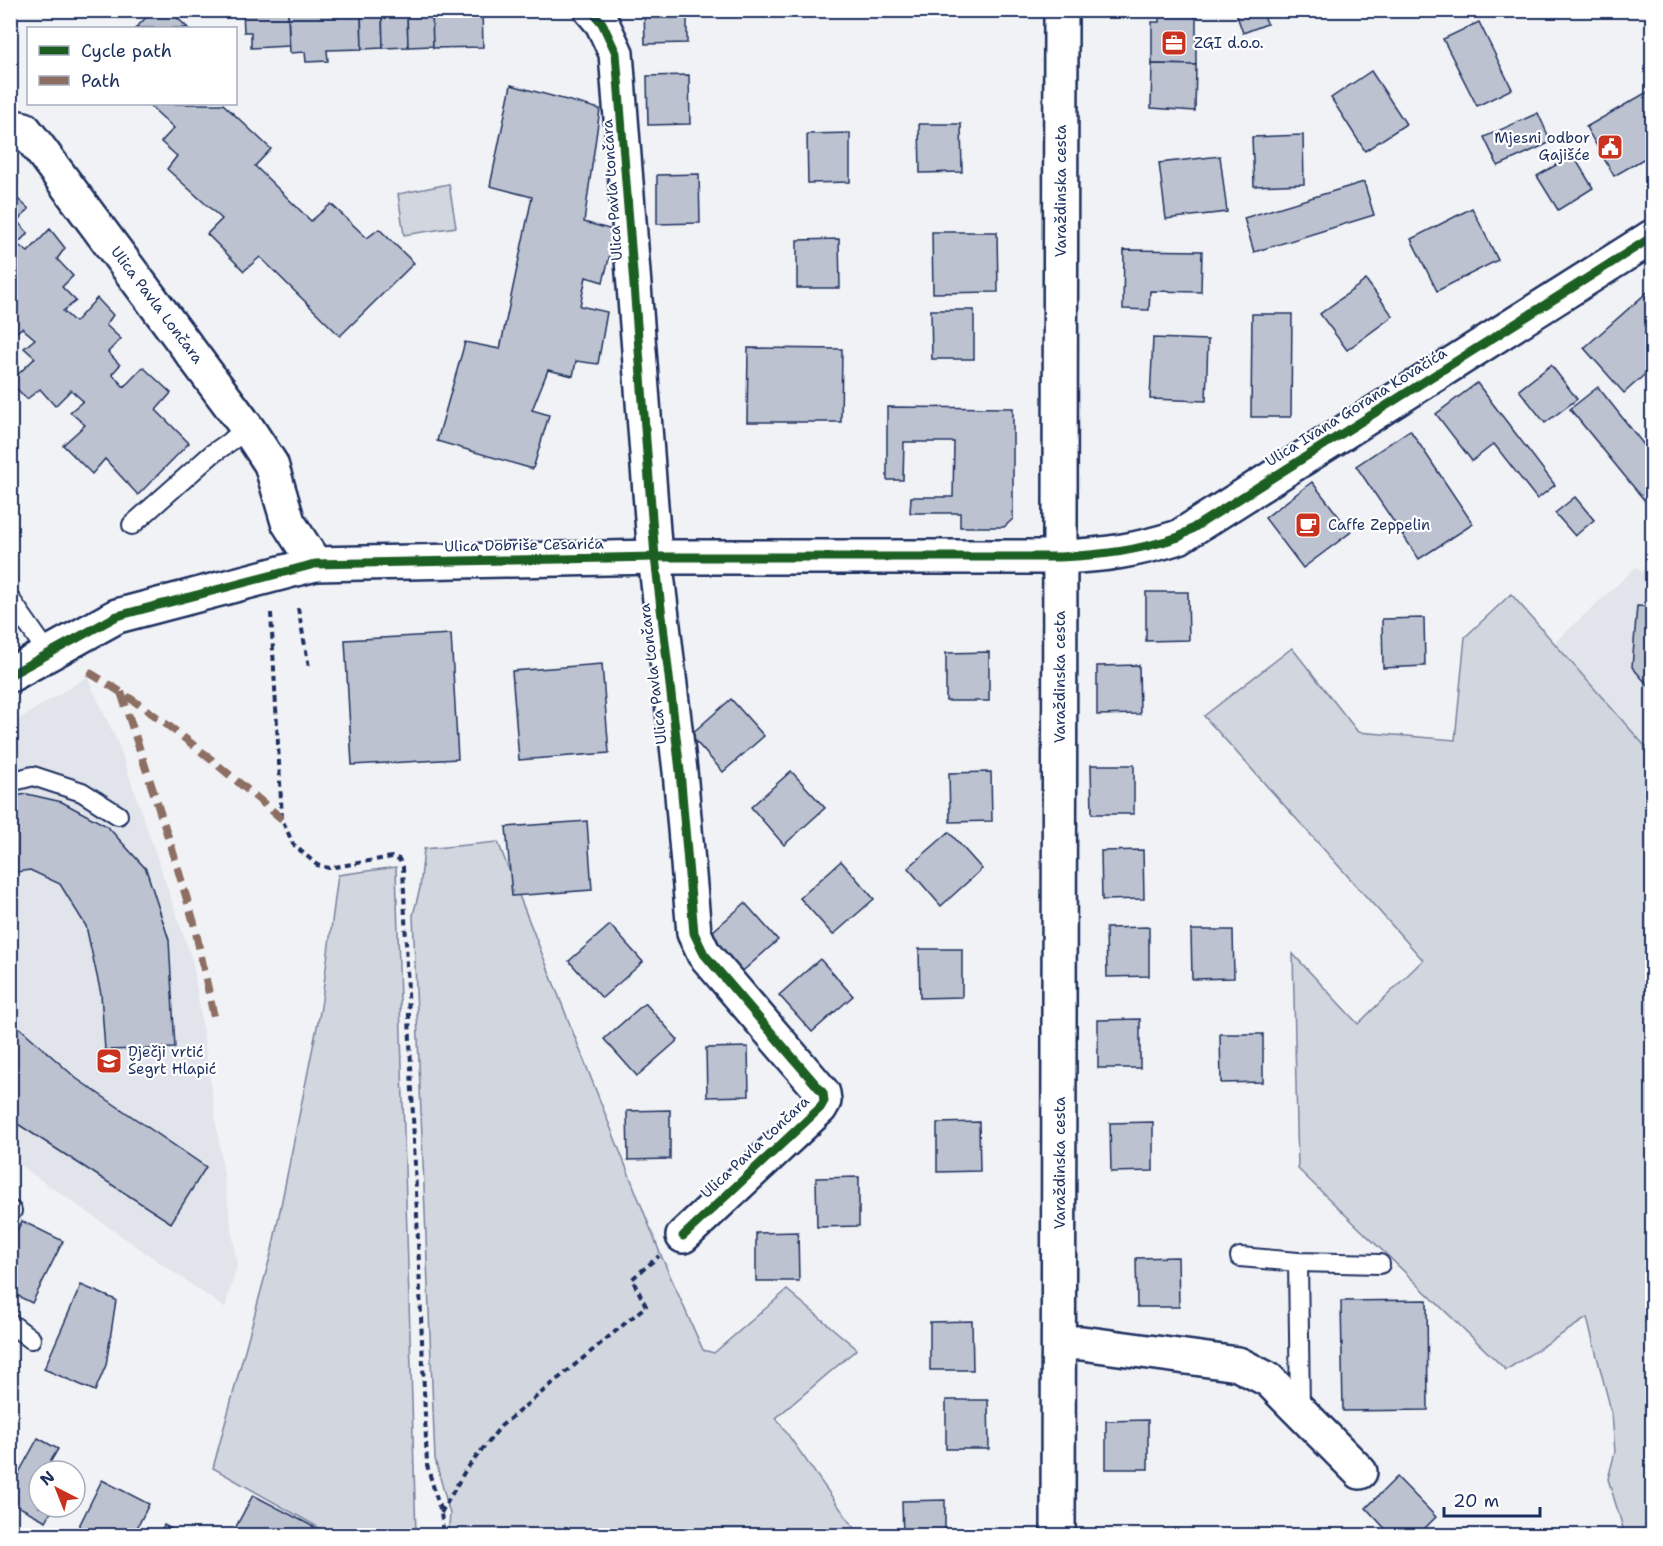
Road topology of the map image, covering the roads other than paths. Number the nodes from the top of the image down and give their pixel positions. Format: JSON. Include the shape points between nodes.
{"nodes":[{"id":1,"x":591,"y":10,"type":"edge"},
{"id":2,"x":1062,"y":10,"type":"edge"},
{"id":3,"x":10,"y":126,"type":"edge"},
{"id":4,"x":1653,"y":237,"type":"edge"},
{"id":5,"x":248,"y":429,"type":"junction"},
{"id":6,"x":132,"y":525,"type":"dead end"},
{"id":7,"x":656,"y":557,"type":"junction"},
{"id":8,"x":1060,"y":557,"type":"junction"},
{"id":9,"x":315,"y":564,"type":"junction"},
{"id":10,"x":10,"y":599,"type":"edge"},
{"id":11,"x":48,"y":653,"type":"junction"},
{"id":12,"x":10,"y":675,"type":"edge"},
{"id":13,"x":10,"y":782,"type":"edge"},
{"id":14,"x":118,"y":814,"type":"dead end"},
{"id":15,"x":683,"y":1236,"type":"road end"},
{"id":16,"x":1240,"y":1257,"type":"dead end"},
{"id":17,"x":1298,"y":1262,"type":"junction"},
{"id":18,"x":1380,"y":1264,"type":"dead end"},
{"id":19,"x":10,"y":1323,"type":"edge"},
{"id":20,"x":31,"y":1339,"type":"dead end"},
{"id":21,"x":1060,"y":1343,"type":"junction"},
{"id":22,"x":1300,"y":1409,"type":"junction"},
{"id":23,"x":1360,"y":1472,"type":"dead end"},
{"id":24,"x":1058,"y":1536,"type":"edge"}],
"edges":[{"from":1,"to":7,"type":"street","name":"Ulica Pavla Lončara","via":[[616,53]]},
{"from":2,"to":8,"type":"street","name":"Varaždinska cesta"},
{"from":3,"to":5,"type":"street","name":"Ulica Pavla Lončara","via":[[24,129]]},
{"from":4,"to":8,"type":"street","name":"Ulica Ivana Gorana Kovačića","via":[[1179,537],[1107,555]]},
{"from":5,"to":6,"type":"lane","via":[[212,454]]},
{"from":5,"to":9,"type":"street","name":"Ulica Pavla Lončara","via":[[272,464],[288,522]]},
{"from":7,"to":8,"type":"street","name":"Ulica Dobriše Cesarića"},
{"from":7,"to":9,"type":"street","name":"Ulica Dobriše Cesarića"},
{"from":7,"to":15,"type":"street","name":"Ulica Pavla Lončara","via":[[694,933],[704,954],[823,1093],[824,1101]]},
{"from":8,"to":21,"type":"street","name":"Varaždinska cesta"},
{"from":9,"to":11,"type":"street","name":"Ulica Dobriše Cesarića","via":[[117,616]]},
{"from":10,"to":11,"type":"lane"},
{"from":11,"to":12,"type":"street","name":"Ulica Dobriše Cesarića"},
{"from":13,"to":14,"type":"lane","via":[[33,776],[81,792]]},
{"from":16,"to":17,"type":"lane"},
{"from":17,"to":18,"type":"lane"},
{"from":17,"to":22,"type":"lane"},
{"from":19,"to":20,"type":"lane"},
{"from":21,"to":22,"type":"street","via":[[1082,1342],[1238,1365],[1269,1380]]},
{"from":21,"to":24,"type":"street","name":"Varaždinska cesta"},
{"from":22,"to":23,"type":"street"}]}
